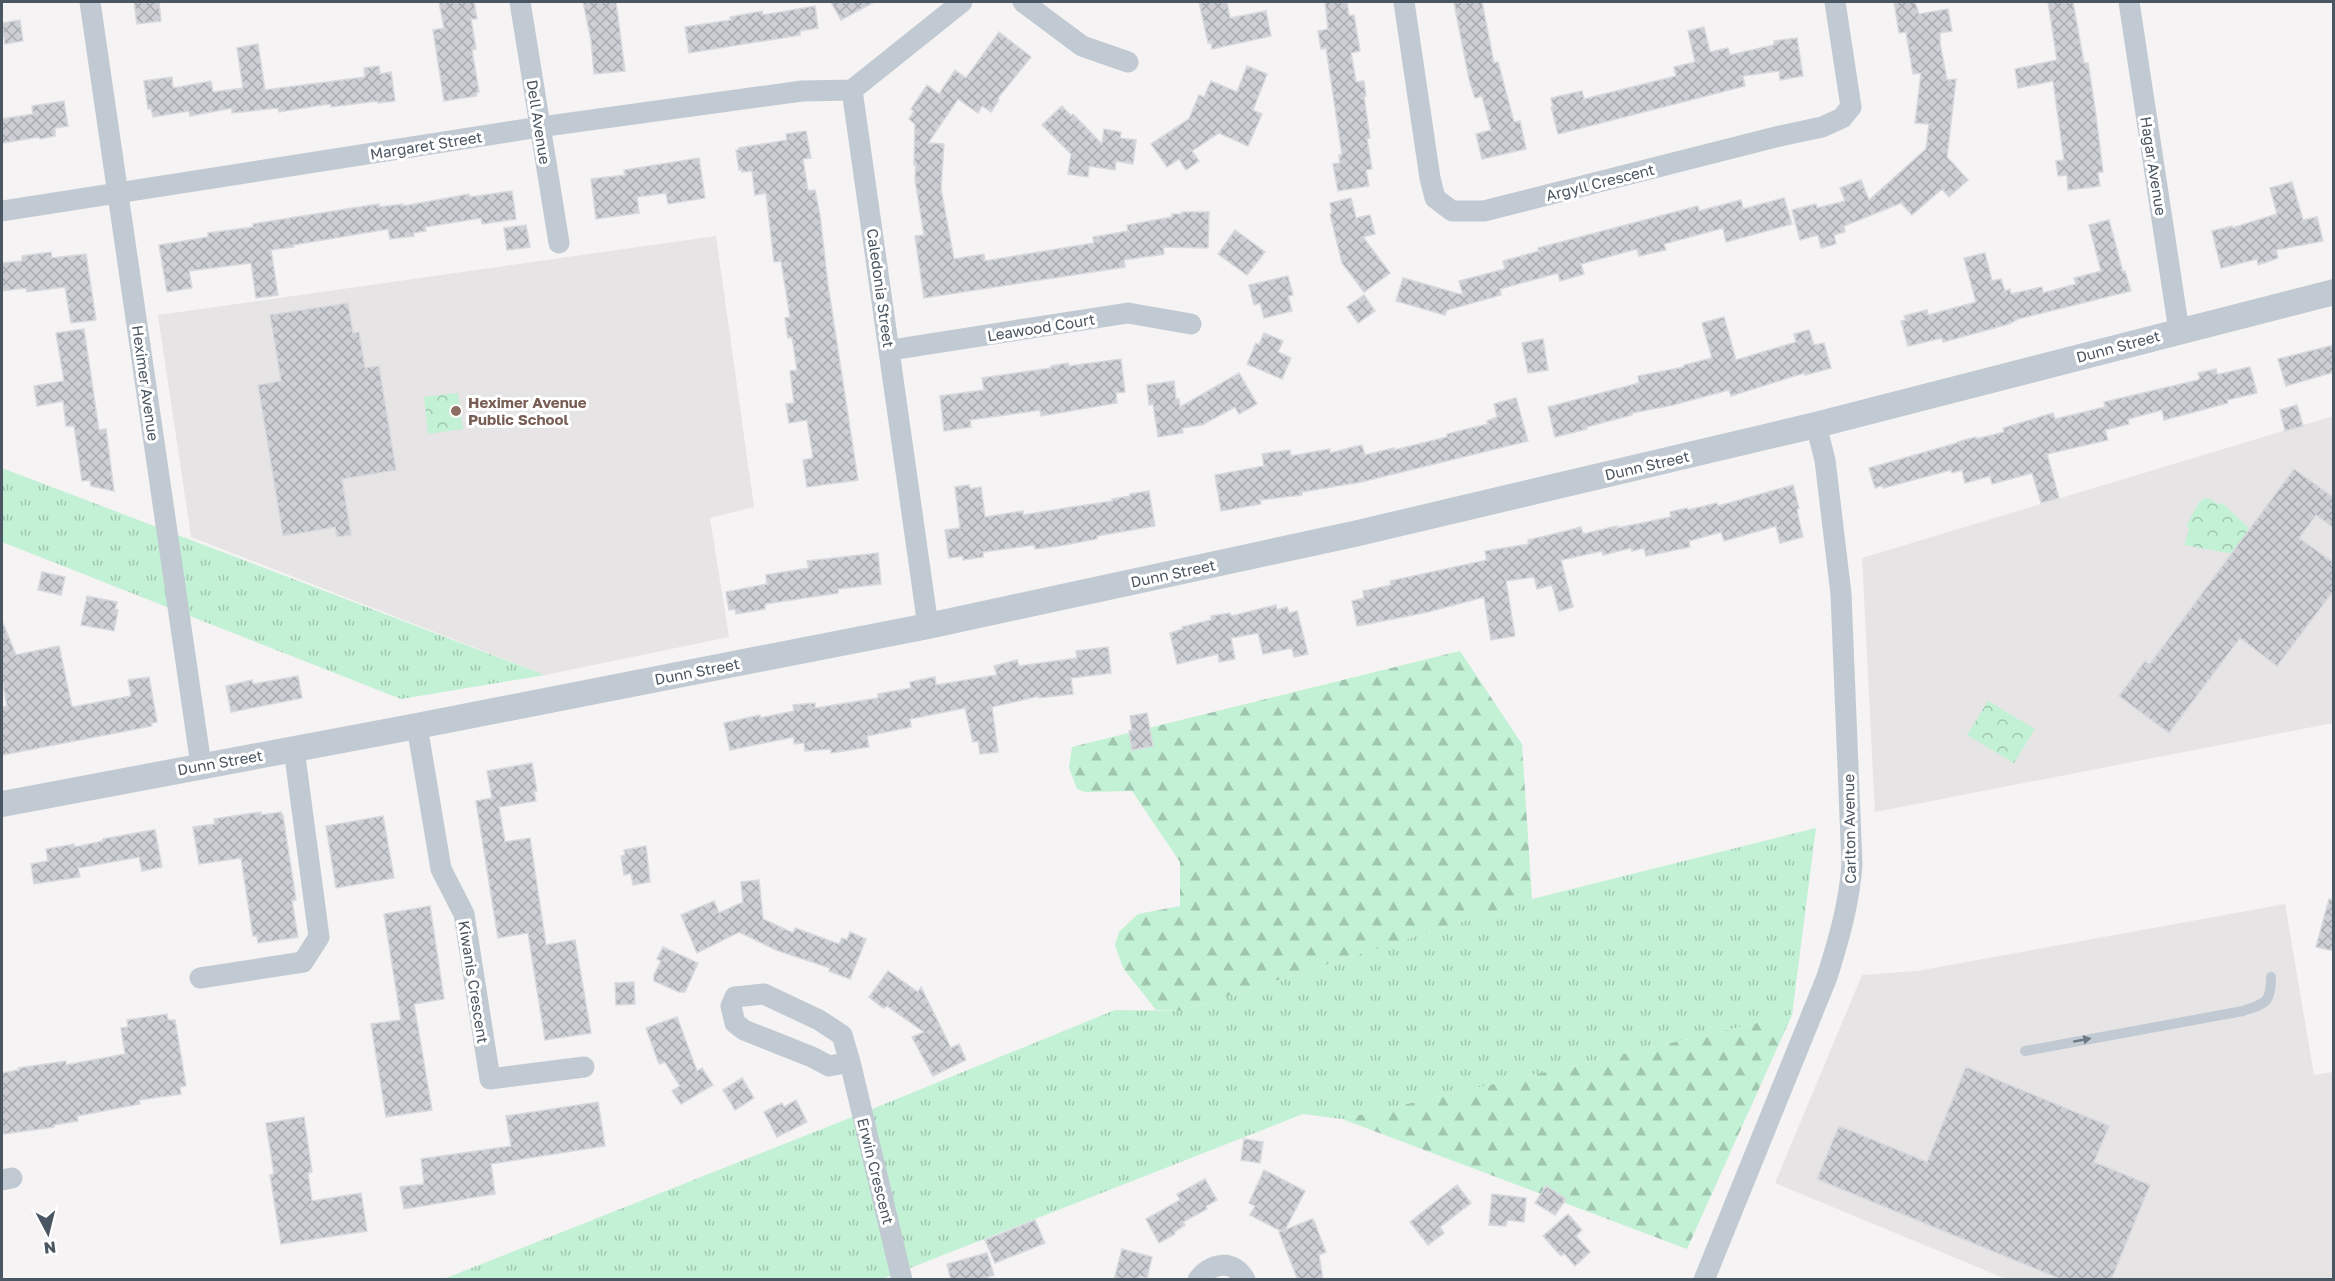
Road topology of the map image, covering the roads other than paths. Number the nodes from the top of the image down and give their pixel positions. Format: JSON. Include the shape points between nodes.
{"nodes":[{"id":1,"x":90,"y":2,"type":"edge"},
{"id":2,"x":520,"y":2,"type":"edge"},
{"id":3,"x":962,"y":2,"type":"edge"},
{"id":4,"x":1023,"y":2,"type":"edge"},
{"id":5,"x":1404,"y":2,"type":"edge"},
{"id":6,"x":1835,"y":2,"type":"edge"},
{"id":7,"x":2129,"y":2,"type":"edge"},
{"id":8,"x":1128,"y":62,"type":"dead end"},
{"id":9,"x":852,"y":90,"type":"junction"},
{"id":10,"x":540,"y":127,"type":"junction"},
{"id":11,"x":118,"y":192,"type":"junction"},
{"id":12,"x":2,"y":211,"type":"edge"},
{"id":13,"x":559,"y":243,"type":"dead end"},
{"id":14,"x":2334,"y":292,"type":"edge"},
{"id":15,"x":1191,"y":324,"type":"dead end"},
{"id":16,"x":2179,"y":331,"type":"junction"},
{"id":17,"x":891,"y":350,"type":"junction"},
{"id":18,"x":1816,"y":425,"type":"junction"},
{"id":19,"x":928,"y":626,"type":"junction"},
{"id":20,"x":417,"y":726,"type":"junction"},
{"id":21,"x":294,"y":749,"type":"junction"},
{"id":22,"x":201,"y":765,"type":"junction"},
{"id":23,"x":2,"y":804,"type":"edge"},
{"id":24,"x":2271,"y":977,"type":"dead end"},
{"id":25,"x":200,"y":978,"type":"dead end"},
{"id":26,"x":2025,"y":1051,"type":"dead end"},
{"id":27,"x":850,"y":1062,"type":"junction"},
{"id":28,"x":584,"y":1067,"type":"dead end"},
{"id":29,"x":902,"y":1280,"type":"edge"},
{"id":30,"x":1198,"y":1280,"type":"edge"},
{"id":31,"x":1245,"y":1280,"type":"edge"},
{"id":32,"x":1704,"y":1280,"type":"edge"}],
"edges":[{"from":1,"to":11,"type":"street","name":"Heximer Avenue"},
{"from":2,"to":10,"type":"street","name":"Dell Avenue"},
{"from":3,"to":9,"type":"street"},
{"from":4,"to":8,"type":"street","via":[[1082,46]]},
{"from":5,"to":6,"type":"street","name":"Argyll Crescent","via":[[1430,178],[1435,198],[1452,211],[1484,211],[1822,127],[1842,118],[1851,107]]},
{"from":7,"to":16,"type":"street","name":"Hagar Avenue"},
{"from":9,"to":10,"type":"street","name":"Margaret Street","via":[[802,91]]},
{"from":9,"to":17,"type":"street","name":"Caledonia Street"},
{"from":10,"to":11,"type":"street","name":"Margaret Street"},
{"from":10,"to":13,"type":"street","name":"Dell Avenue"},
{"from":11,"to":12,"type":"street","name":"Margaret Street"},
{"from":11,"to":22,"type":"street","name":"Heximer Avenue"},
{"from":14,"to":16,"type":"street","name":"Dunn Street"},
{"from":15,"to":17,"type":"street","name":"Leawood Court","via":[[1128,313]]},
{"from":16,"to":18,"type":"street","name":"Dunn Street"},
{"from":17,"to":19,"type":"street","name":"Caledonia Street"},
{"from":18,"to":19,"type":"street","name":"Dunn Street","via":[[1354,534]]},
{"from":18,"to":32,"type":"street","name":"Carlton Avenue","via":[[1825,460],[1841,594],[1850,895],[1827,977]]},
{"from":19,"to":20,"type":"street","name":"Dunn Street"},
{"from":20,"to":21,"type":"street","name":"Dunn Street"},
{"from":20,"to":28,"type":"street","name":"Kiwanis Crescent","via":[[441,869],[464,914],[490,1079]]},
{"from":21,"to":22,"type":"street","name":"Dunn Street"},
{"from":21,"to":25,"type":"street","via":[[320,937],[303,962]]},
{"from":22,"to":23,"type":"street","name":"Dunn Street"},
{"from":26,"to":24,"type":"lane","one_way":true,"via":[[2243,1011],[2265,1004],[2271,994]]},
{"from":27,"to":27,"type":"street","name":"Erwin Crescent","via":[[842,1035],[819,1020],[764,994],[735,997],[731,1006],[735,1023],[744,1030],[828,1066]]},
{"from":27,"to":29,"type":"street","name":"Erwin Crescent"},
{"from":30,"to":31,"type":"street","via":[[1204,1272],[1228,1265]]}]}
